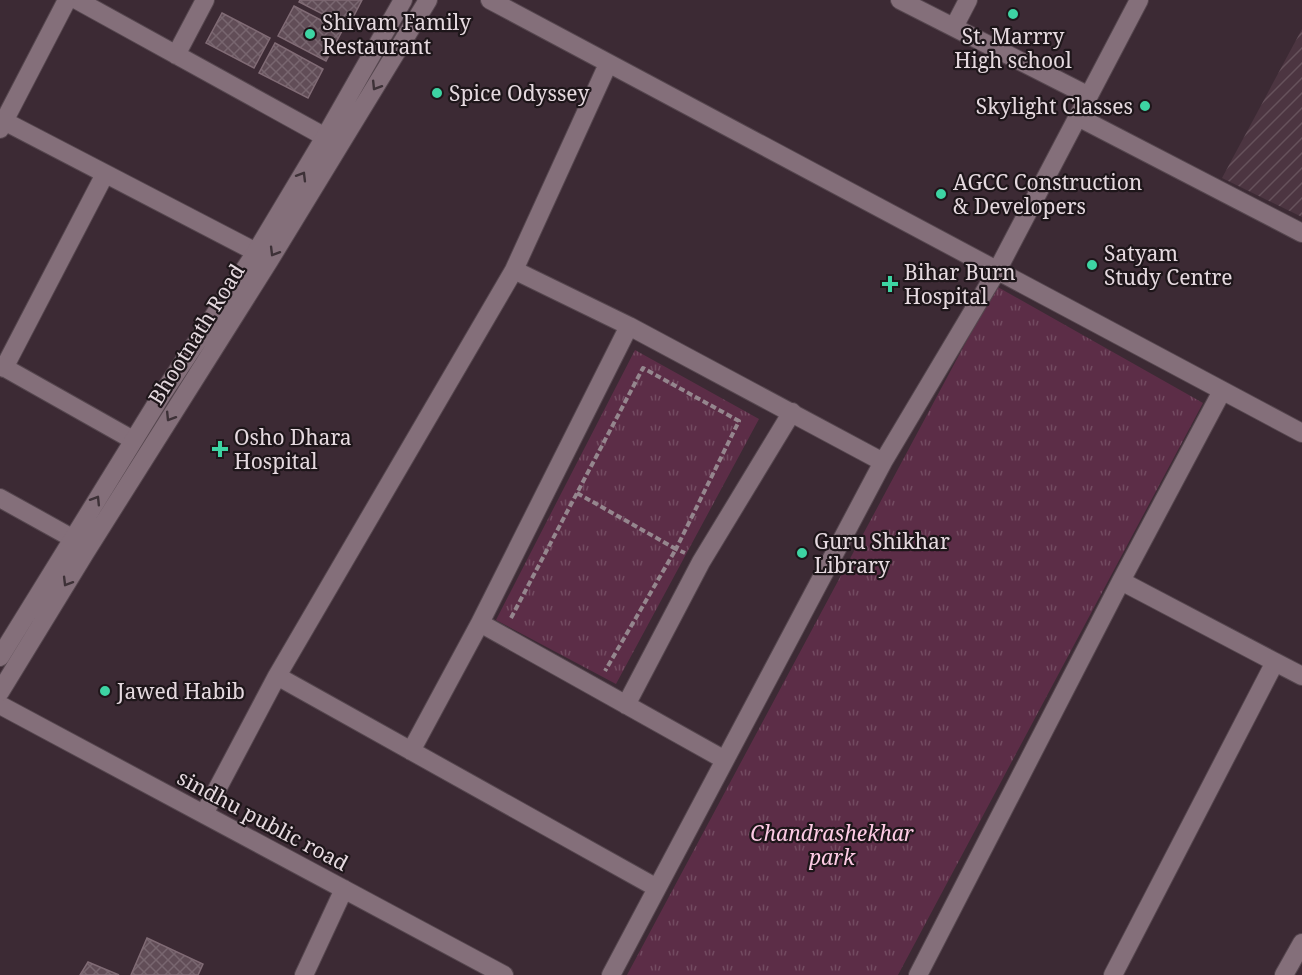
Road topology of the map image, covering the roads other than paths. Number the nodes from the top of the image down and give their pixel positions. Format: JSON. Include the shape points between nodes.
{"nodes":[{"id":1,"x":67,"y":0,"type":"edge"},
{"id":2,"x":77,"y":0,"type":"edge"},
{"id":3,"x":205,"y":0,"type":"edge"},
{"id":4,"x":403,"y":0,"type":"edge"},
{"id":5,"x":428,"y":0,"type":"edge"},
{"id":6,"x":490,"y":0,"type":"edge"},
{"id":7,"x":900,"y":0,"type":"edge"},
{"id":8,"x":968,"y":0,"type":"edge"},
{"id":9,"x":1139,"y":0,"type":"edge"},
{"id":10,"x":954,"y":27,"type":"junction"},
{"id":11,"x":176,"y":55,"type":"junction"},
{"id":12,"x":608,"y":64,"type":"junction"},
{"id":13,"x":1089,"y":96,"type":"junction"},
{"id":14,"x":7,"y":97,"type":"edge"},
{"id":15,"x":1078,"y":117,"type":"junction"},
{"id":16,"x":2,"y":125,"type":"edge"},
{"id":17,"x":332,"y":141,"type":"junction"},
{"id":18,"x":105,"y":174,"type":"junction"},
{"id":19,"x":1302,"y":233,"type":"edge"},
{"id":20,"x":256,"y":252,"type":"junction"},
{"id":21,"x":998,"y":269,"type":"junction"},
{"id":22,"x":514,"y":270,"type":"junction"},
{"id":23,"x":629,"y":326,"type":"junction"},
{"id":24,"x":2,"y":366,"type":"edge"},
{"id":25,"x":1222,"y":391,"type":"junction"},
{"id":26,"x":792,"y":412,"type":"junction"},
{"id":27,"x":1302,"y":433,"type":"edge"},
{"id":28,"x":134,"y":440,"type":"junction"},
{"id":29,"x":883,"y":462,"type":"junction"},
{"id":30,"x":0,"y":498,"type":"edge"},
{"id":31,"x":72,"y":538,"type":"junction"},
{"id":32,"x":85,"y":552,"type":"junction"},
{"id":33,"x":1121,"y":581,"type":"junction"},
{"id":34,"x":480,"y":623,"type":"junction"},
{"id":35,"x":0,"y":657,"type":"edge"},
{"id":36,"x":1275,"y":662,"type":"junction"},
{"id":37,"x":277,"y":676,"type":"junction"},
{"id":38,"x":1302,"y":676,"type":"edge"},
{"id":39,"x":0,"y":692,"type":"edge"},
{"id":40,"x":0,"y":705,"type":"edge"},
{"id":41,"x":626,"y":705,"type":"junction"},
{"id":42,"x":411,"y":751,"type":"junction"},
{"id":43,"x":725,"y":760,"type":"junction"},
{"id":44,"x":204,"y":814,"type":"junction"},
{"id":45,"x":657,"y":888,"type":"junction"},
{"id":46,"x":344,"y":889,"type":"junction"},
{"id":47,"x":1302,"y":943,"type":"edge"},
{"id":48,"x":304,"y":975,"type":"edge"},
{"id":49,"x":504,"y":975,"type":"edge"},
{"id":50,"x":611,"y":975,"type":"edge"},
{"id":51,"x":918,"y":975,"type":"edge"},
{"id":52,"x":1113,"y":975,"type":"edge"},
{"id":53,"x":1284,"y":975,"type":"edge"}],
"edges":[{"from":1,"to":14,"type":"street"},
{"from":2,"to":11,"type":"street"},
{"from":3,"to":11,"type":"street"},
{"from":4,"to":17,"type":"street","name":"Bhootnath Road"},
{"from":5,"to":17,"type":"street","name":"Bhootnath Road","one_way":true},
{"from":6,"to":12,"type":"street"},
{"from":7,"to":10,"type":"street"},
{"from":8,"to":10,"type":"street"},
{"from":9,"to":13,"type":"street"},
{"from":10,"to":13,"type":"street"},
{"from":11,"to":17,"type":"street"},
{"from":12,"to":21,"type":"street"},
{"from":12,"to":22,"type":"street"},
{"from":13,"to":15,"type":"street"},
{"from":14,"to":16,"type":"street"},
{"from":15,"to":19,"type":"street"},
{"from":15,"to":21,"type":"street"},
{"from":16,"to":18,"type":"street"},
{"from":20,"to":17,"type":"street","name":"Bhootnath Road","one_way":true},
{"from":17,"to":32,"type":"street","name":"Bhootnath Road","one_way":true,"via":[[269,261]]},
{"from":18,"to":20,"type":"street"},
{"from":18,"to":24,"type":"street"},
{"from":20,"to":28,"type":"street","name":"Bhootnath Road"},
{"from":21,"to":25,"type":"street"},
{"from":21,"to":29,"type":"street"},
{"from":22,"to":23,"type":"street"},
{"from":22,"to":37,"type":"street"},
{"from":23,"to":26,"type":"street"},
{"from":23,"to":34,"type":"street"},
{"from":24,"to":28,"type":"street"},
{"from":25,"to":27,"type":"street"},
{"from":25,"to":33,"type":"street"},
{"from":26,"to":29,"type":"street"},
{"from":26,"to":41,"type":"street","via":[[701,562]]},
{"from":31,"to":28,"type":"street","name":"Bhootnath Road","one_way":true},
{"from":29,"to":43,"type":"street"},
{"from":30,"to":31,"type":"street"},
{"from":31,"to":32,"type":"street"},
{"from":31,"to":35,"type":"street","name":"Bhootnath Road"},
{"from":32,"to":39,"type":"street","name":"Bhootnath Road","one_way":true},
{"from":33,"to":36,"type":"street"},
{"from":33,"to":51,"type":"street"},
{"from":34,"to":41,"type":"street"},
{"from":34,"to":42,"type":"street"},
{"from":36,"to":38,"type":"street"},
{"from":36,"to":52,"type":"street"},
{"from":37,"to":42,"type":"street"},
{"from":37,"to":44,"type":"street"},
{"from":40,"to":44,"type":"street","name":"sindhu public road"},
{"from":41,"to":43,"type":"street"},
{"from":42,"to":45,"type":"street"},
{"from":43,"to":45,"type":"street"},
{"from":44,"to":46,"type":"street","name":"sindhu public road"},
{"from":45,"to":50,"type":"street"},
{"from":46,"to":48,"type":"street"},
{"from":46,"to":49,"type":"street","name":"sindhu public road"},
{"from":47,"to":53,"type":"street"}]}
